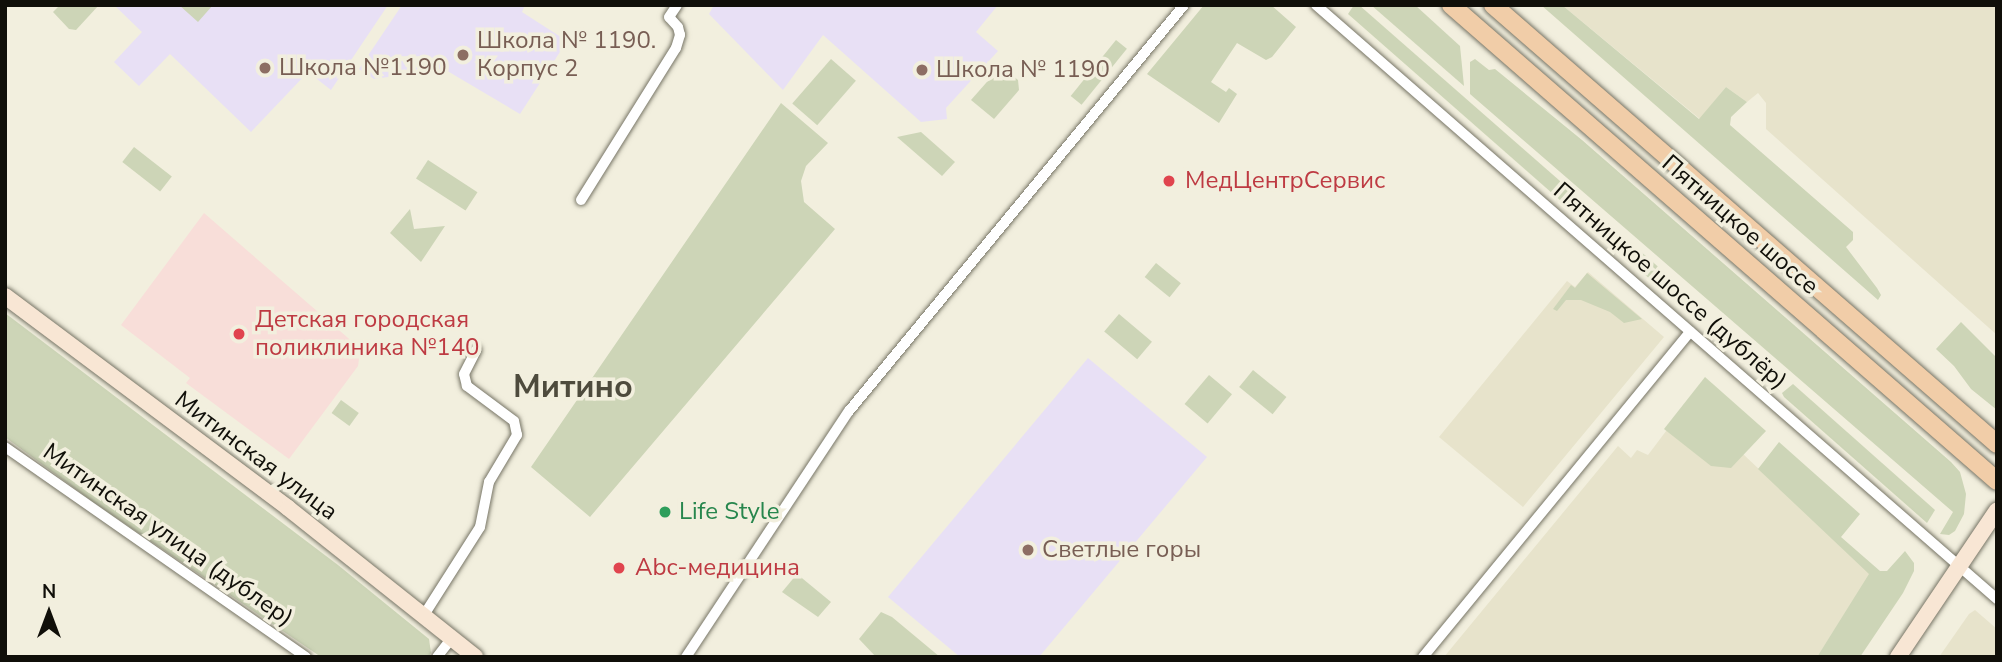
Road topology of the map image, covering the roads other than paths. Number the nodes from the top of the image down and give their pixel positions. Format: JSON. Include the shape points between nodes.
{"nodes":[{"id":1,"x":677,"y":5,"type":"edge"},
{"id":2,"x":1184,"y":5,"type":"edge"},
{"id":3,"x":1316,"y":5,"type":"edge"},
{"id":4,"x":1451,"y":5,"type":"edge"},
{"id":5,"x":1493,"y":5,"type":"edge"},
{"id":6,"x":581,"y":200,"type":"dead end"},
{"id":7,"x":5,"y":296,"type":"edge"},
{"id":8,"x":1690,"y":332,"type":"junction"},
{"id":9,"x":476,"y":349,"type":"dead end"},
{"id":10,"x":1997,"y":444,"type":"edge"},
{"id":11,"x":5,"y":447,"type":"edge"},
{"id":12,"x":1997,"y":481,"type":"edge"},
{"id":13,"x":1997,"y":510,"type":"edge"},
{"id":14,"x":1959,"y":566,"type":"junction"},
{"id":15,"x":1997,"y":598,"type":"edge"},
{"id":16,"x":424,"y":615,"type":"junction"},
{"id":17,"x":452,"y":638,"type":"junction"},
{"id":18,"x":306,"y":657,"type":"edge"},
{"id":19,"x":438,"y":657,"type":"edge"},
{"id":20,"x":475,"y":657,"type":"edge"},
{"id":21,"x":686,"y":657,"type":"edge"},
{"id":22,"x":1423,"y":657,"type":"edge"},
{"id":23,"x":1898,"y":657,"type":"edge"}],
"edges":[{"from":1,"to":6,"type":"street","via":[[669,17],[681,35],[676,47]]},
{"from":2,"to":21,"type":"street","via":[[857,400]]},
{"from":3,"to":8,"type":"street","name":"Пятницкое шоссе (дублёр)"},
{"from":4,"to":12,"type":"main road","name":"Пятницкое шоссе"},
{"from":5,"to":10,"type":"main road","name":"Пятницкое шоссе"},
{"from":7,"to":16,"type":"main road","name":"Митинская улица"},
{"from":8,"to":14,"type":"street","name":"Пятницкое шоссе (дублёр)"},
{"from":8,"to":22,"type":"street"},
{"from":9,"to":16,"type":"street","via":[[464,374],[467,386],[514,421],[517,435],[489,482],[481,527]]},
{"from":11,"to":18,"type":"street","name":"Митинская улица (дублер)"},
{"from":13,"to":14,"type":"main road"},
{"from":14,"to":15,"type":"street","name":"Пятницкое шоссе (дублёр)"},
{"from":14,"to":23,"type":"main road"},
{"from":16,"to":17,"type":"main road","name":"Митинская улица"},
{"from":17,"to":19,"type":"street"},
{"from":17,"to":20,"type":"main road","name":"Митинская улица"}]}
